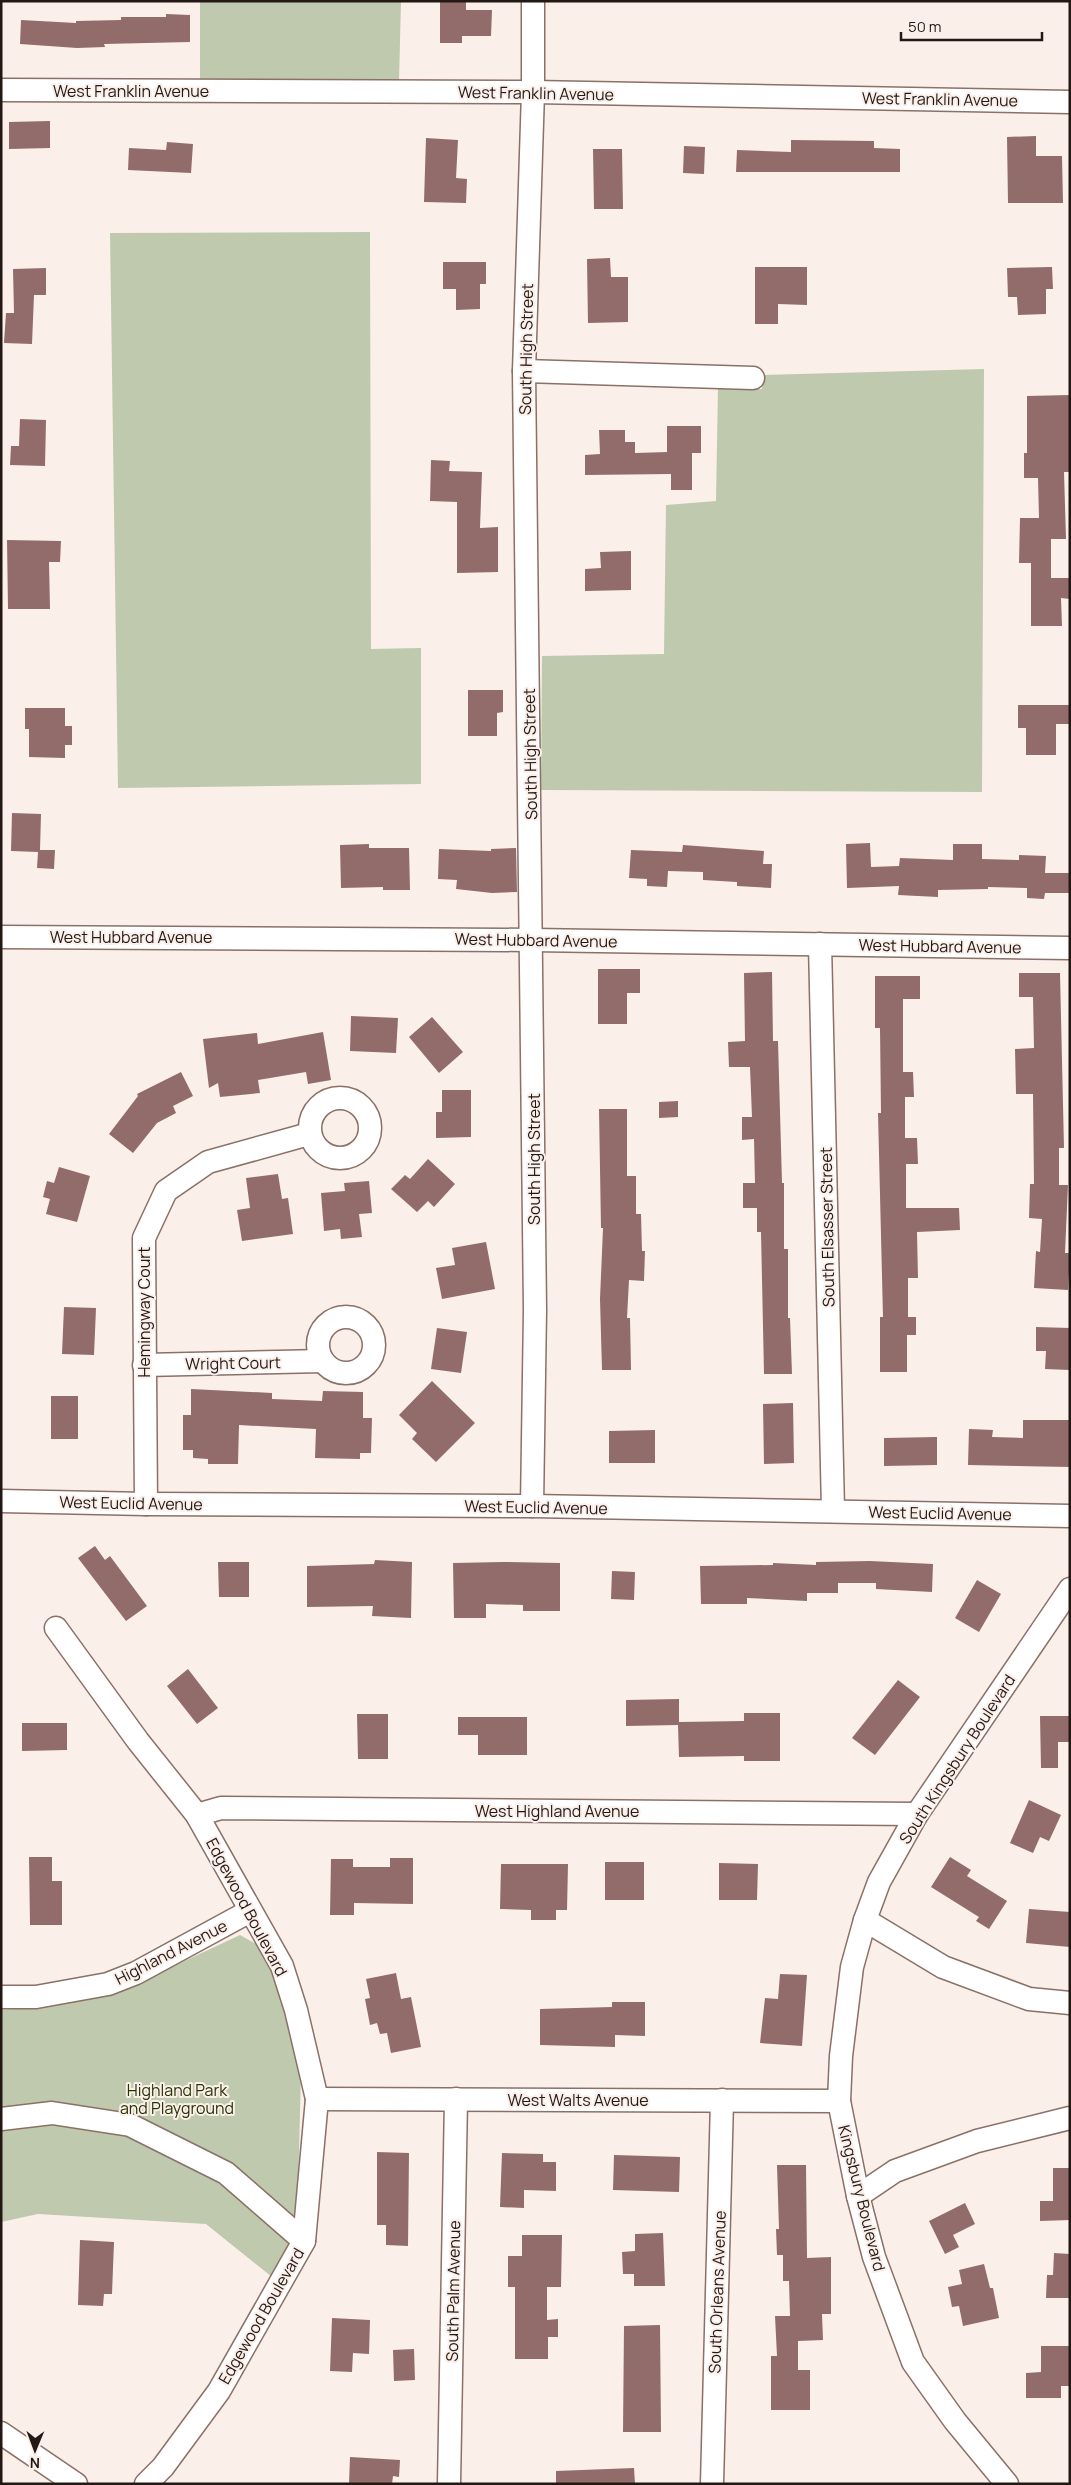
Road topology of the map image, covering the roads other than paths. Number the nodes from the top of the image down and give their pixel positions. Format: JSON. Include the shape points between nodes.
{"nodes":[{"id":1,"x":533,"y":1,"type":"edge"},
{"id":2,"x":1,"y":90,"type":"edge"},
{"id":3,"x":533,"y":92,"type":"junction"},
{"id":4,"x":1070,"y":102,"type":"edge"},
{"id":5,"x":524,"y":372,"type":"junction"},
{"id":6,"x":753,"y":378,"type":"dead end"},
{"id":7,"x":1,"y":937,"type":"edge"},
{"id":8,"x":532,"y":940,"type":"junction"},
{"id":9,"x":820,"y":944,"type":"junction"},
{"id":10,"x":1070,"y":948,"type":"edge"},
{"id":11,"x":310,"y":1134,"type":"dead end"},
{"id":12,"x":323,"y":1361,"type":"dead end"},
{"id":13,"x":144,"y":1365,"type":"junction"},
{"id":14,"x":1,"y":1501,"type":"edge"},
{"id":15,"x":146,"y":1504,"type":"junction"},
{"id":16,"x":532,"y":1506,"type":"junction"},
{"id":17,"x":833,"y":1510,"type":"junction"},
{"id":18,"x":1070,"y":1516,"type":"edge"},
{"id":19,"x":1070,"y":1589,"type":"edge"},
{"id":20,"x":56,"y":1628,"type":"dead end"},
{"id":21,"x":917,"y":1814,"type":"junction"},
{"id":22,"x":197,"y":1815,"type":"junction"},
{"id":23,"x":250,"y":1911,"type":"junction"},
{"id":24,"x":864,"y":1920,"type":"junction"},
{"id":25,"x":1,"y":1997,"type":"edge"},
{"id":26,"x":1070,"y":2003,"type":"edge"},
{"id":27,"x":841,"y":2056,"type":"joint"},
{"id":28,"x":317,"y":2099,"type":"junction"},
{"id":29,"x":456,"y":2099,"type":"junction"},
{"id":30,"x":722,"y":2100,"type":"junction"},
{"id":31,"x":839,"y":2101,"type":"junction"},
{"id":32,"x":1070,"y":2118,"type":"edge"},
{"id":33,"x":1,"y":2119,"type":"edge"},
{"id":34,"x":858,"y":2196,"type":"junction"},
{"id":35,"x":304,"y":2241,"type":"junction"},
{"id":36,"x":1,"y":2433,"type":"edge"},
{"id":37,"x":76,"y":2484,"type":"edge"},
{"id":38,"x":146,"y":2484,"type":"edge"},
{"id":39,"x":449,"y":2484,"type":"edge"},
{"id":40,"x":712,"y":2484,"type":"edge"},
{"id":41,"x":1007,"y":2484,"type":"edge"}],
"edges":[{"from":1,"to":3,"type":"street","name":"South High Street"},
{"from":2,"to":3,"type":"street","name":"West Franklin Avenue"},
{"from":3,"to":4,"type":"street","name":"West Franklin Avenue"},
{"from":3,"to":5,"type":"street","name":"South High Street"},
{"from":5,"to":6,"type":"street"},
{"from":5,"to":8,"type":"street","name":"South High Street"},
{"from":7,"to":8,"type":"street","name":"West Hubbard Avenue"},
{"from":8,"to":9,"type":"street","name":"West Hubbard Avenue"},
{"from":8,"to":16,"type":"street","name":"South High Street","via":[[535,1310]]},
{"from":9,"to":10,"type":"street","name":"West Hubbard Avenue"},
{"from":9,"to":17,"type":"street","name":"South Elsasser Street"},
{"from":11,"to":13,"type":"street","name":"Hemingway Court","via":[[208,1162],[166,1191],[144,1238]]},
{"from":12,"to":13,"type":"street","name":"Wright Court"},
{"from":13,"to":15,"type":"street","name":"Hemingway Court"},
{"from":14,"to":15,"type":"street","name":"West Euclid Avenue"},
{"from":15,"to":16,"type":"street","name":"West Euclid Avenue"},
{"from":16,"to":17,"type":"street","name":"West Euclid Avenue"},
{"from":17,"to":18,"type":"street","name":"West Euclid Avenue"},
{"from":19,"to":21,"type":"street","name":"South Kingsbury Boulevard"},
{"from":20,"to":22,"type":"street","name":"Edgewood Boulevard","via":[[138,1741]]},
{"from":21,"to":22,"type":"street","name":"West Highland Avenue","via":[[222,1808]]},
{"from":21,"to":24,"type":"street","name":"South Kingsbury Boulevard","via":[[879,1882]]},
{"from":22,"to":23,"type":"street","name":"Edgewood Boulevard"},
{"from":23,"to":25,"type":"street","name":"Highland Avenue","via":[[136,1973],[108,1984],[36,1997]]},
{"from":23,"to":28,"type":"street","name":"Edgewood Boulevard","via":[[282,1966]]},
{"from":24,"to":26,"type":"street","via":[[944,1967],[1029,1999]]},
{"from":24,"to":27,"type":"street","name":"South Kingsbury Boulevard","via":[[852,1967]]},
{"from":27,"to":31,"type":"street","name":"Kingsbury Boulevard"},
{"from":28,"to":29,"type":"street","name":"West Walts Avenue"},
{"from":28,"to":35,"type":"street","name":"Edgewood Boulevard"},
{"from":29,"to":30,"type":"street","name":"West Walts Avenue"},
{"from":29,"to":39,"type":"street","name":"South Palm Avenue"},
{"from":30,"to":31,"type":"street","name":"West Walts Avenue"},
{"from":30,"to":40,"type":"street","name":"South Orleans Avenue"},
{"from":31,"to":34,"type":"street","name":"Kingsbury Boulevard"},
{"from":32,"to":34,"type":"street","via":[[968,2144],[895,2171]]},
{"from":33,"to":35,"type":"street","via":[[52,2114],[130,2125],[226,2173]]},
{"from":34,"to":41,"type":"street","name":"Kingsbury Boulevard","via":[[874,2257],[913,2362],[955,2421]]},
{"from":35,"to":38,"type":"street","name":"Edgewood Boulevard","via":[[219,2391],[163,2467]]},
{"from":36,"to":37,"type":"street"}]}
